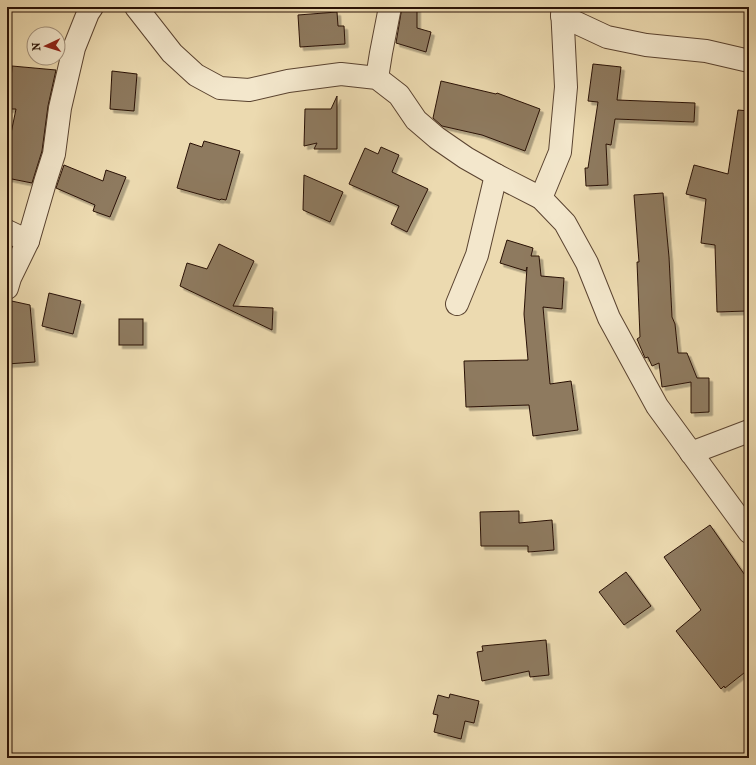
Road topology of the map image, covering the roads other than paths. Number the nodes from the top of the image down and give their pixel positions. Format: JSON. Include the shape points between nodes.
{"nodes":[{"id":1,"x":92,"y":7,"type":"edge"},
{"id":2,"x":136,"y":7,"type":"edge"},
{"id":3,"x":390,"y":7,"type":"edge"},
{"id":4,"x":562,"y":11,"type":"edge"},
{"id":5,"x":749,"y":61,"type":"edge"},
{"id":6,"x":377,"y":78,"type":"junction"},
{"id":7,"x":496,"y":175,"type":"junction"},
{"id":8,"x":541,"y":198,"type":"junction"},
{"id":9,"x":7,"y":231,"type":"edge"},
{"id":10,"x":28,"y":241,"type":"junction"},
{"id":11,"x":7,"y":288,"type":"edge"},
{"id":12,"x":457,"y":304,"type":"dead end"},
{"id":13,"x":749,"y":431,"type":"edge"},
{"id":14,"x":691,"y":453,"type":"junction"},
{"id":15,"x":749,"y":532,"type":"edge"}],
"edges":[{"from":1,"to":10,"type":"street","via":[[74,48],[60,108],[54,154]]},
{"from":2,"to":6,"type":"street","via":[[172,53],[196,75],[220,88],[249,90],[288,81],[341,74]]},
{"from":3,"to":6,"type":"street"},
{"from":4,"to":5,"type":"street","via":[[607,37],[646,45],[706,51]]},
{"from":4,"to":8,"type":"street","via":[[566,86],[560,152]]},
{"from":6,"to":7,"type":"street","via":[[399,95],[416,120],[437,138]]},
{"from":7,"to":8,"type":"street"},
{"from":7,"to":12,"type":"street","via":[[477,255]]},
{"from":8,"to":14,"type":"street","via":[[565,223],[587,263],[609,318],[657,406]]},
{"from":9,"to":10,"type":"street"},
{"from":10,"to":11,"type":"street"},
{"from":13,"to":14,"type":"street"},
{"from":14,"to":15,"type":"street"}]}
